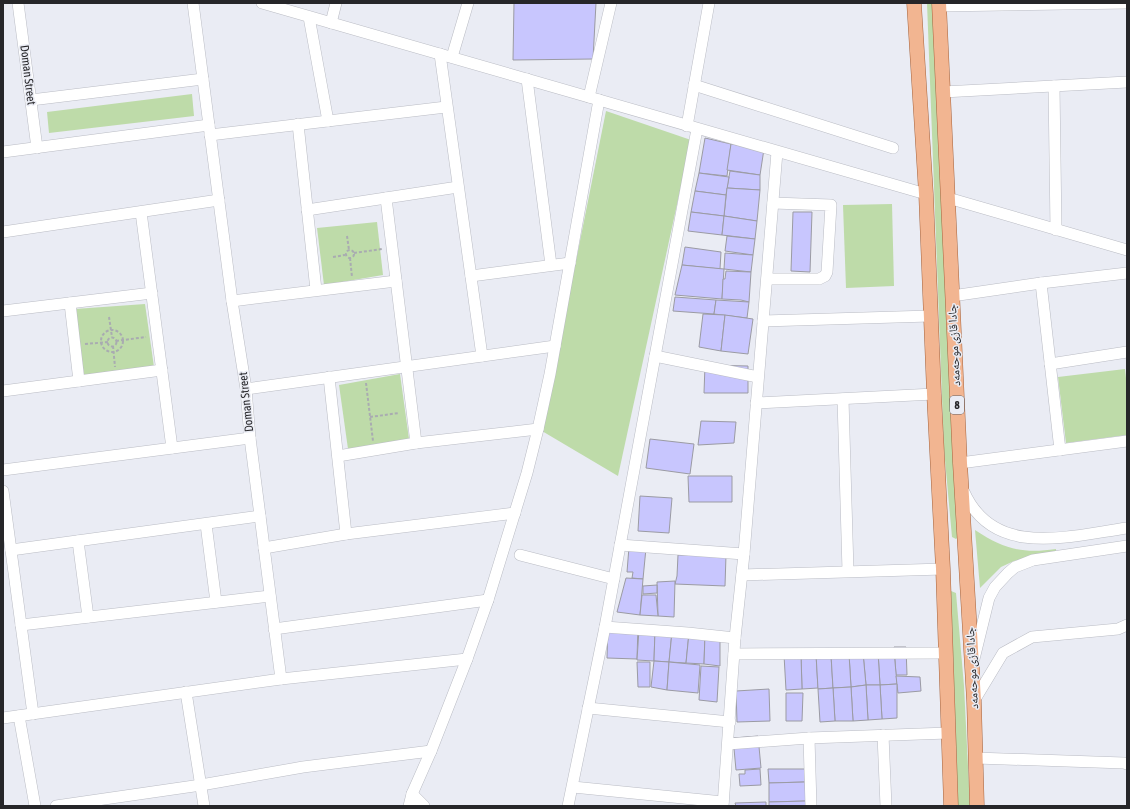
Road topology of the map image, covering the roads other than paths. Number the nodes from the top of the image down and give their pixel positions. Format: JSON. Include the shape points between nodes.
{"nodes":[{"id":1,"x":18,"y":3,"type":"edge"},
{"id":2,"x":193,"y":3,"type":"edge"},
{"id":3,"x":262,"y":3,"type":"edge"},
{"id":4,"x":336,"y":3,"type":"edge"},
{"id":5,"x":468,"y":3,"type":"edge"},
{"id":6,"x":611,"y":3,"type":"edge"},
{"id":7,"x":709,"y":3,"type":"edge"},
{"id":8,"x":914,"y":3,"type":"edge"},
{"id":9,"x":1116,"y":3,"type":"edge"},
{"id":10,"x":1127,"y":3,"type":"edge"},
{"id":11,"x":1037,"y":4,"type":"edge"},
{"id":12,"x":940,"y":5,"type":"edge"},
{"id":13,"x":309,"y":17,"type":"junction"},
{"id":14,"x":331,"y":23,"type":"junction"},
{"id":15,"x":440,"y":54,"type":"junction"},
{"id":16,"x":452,"y":57,"type":"junction"},
{"id":17,"x":203,"y":78,"type":"junction"},
{"id":18,"x":527,"y":79,"type":"junction"},
{"id":19,"x":1127,"y":82,"type":"edge"},
{"id":20,"x":694,"y":85,"type":"junction"},
{"id":21,"x":1054,"y":86,"type":"junction"},
{"id":22,"x":943,"y":92,"type":"junction"},
{"id":23,"x":594,"y":99,"type":"junction"},
{"id":24,"x":31,"y":100,"type":"junction"},
{"id":25,"x":446,"y":107,"type":"junction"},
{"id":26,"x":328,"y":121,"type":"junction"},
{"id":27,"x":298,"y":124,"type":"junction"},
{"id":28,"x":692,"y":128,"type":"junction"},
{"id":29,"x":210,"y":130,"type":"junction"},
{"id":30,"x":37,"y":148,"type":"junction"},
{"id":31,"x":893,"y":148,"type":"dead end"},
{"id":32,"x":3,"y":152,"type":"edge"},
{"id":33,"x":777,"y":152,"type":"junction"},
{"id":34,"x":458,"y":187,"type":"junction"},
{"id":35,"x":926,"y":194,"type":"junction"},
{"id":36,"x":386,"y":198,"type":"junction"},
{"id":37,"x":948,"y":198,"type":"junction"},
{"id":38,"x":219,"y":200,"type":"junction"},
{"id":39,"x":773,"y":203,"type":"junction"},
{"id":40,"x":307,"y":210,"type":"junction"},
{"id":41,"x":141,"y":212,"type":"junction"},
{"id":42,"x":1056,"y":230,"type":"junction"},
{"id":43,"x":3,"y":232,"type":"edge"},
{"id":44,"x":1127,"y":250,"type":"edge"},
{"id":45,"x":570,"y":263,"type":"junction"},
{"id":46,"x":551,"y":265,"type":"junction"},
{"id":47,"x":1127,"y":272,"type":"edge"},
{"id":48,"x":472,"y":276,"type":"junction"},
{"id":49,"x":766,"y":279,"type":"junction"},
{"id":50,"x":396,"y":281,"type":"junction"},
{"id":51,"x":1041,"y":283,"type":"junction"},
{"id":52,"x":316,"y":290,"type":"junction"},
{"id":53,"x":152,"y":293,"type":"junction"},
{"id":54,"x":952,"y":296,"type":"junction"},
{"id":55,"x":232,"y":301,"type":"junction"},
{"id":56,"x":70,"y":303,"type":"junction"},
{"id":57,"x":3,"y":311,"type":"edge"},
{"id":58,"x":930,"y":316,"type":"junction"},
{"id":59,"x":763,"y":321,"type":"junction"},
{"id":60,"x":555,"y":346,"type":"junction"},
{"id":61,"x":1127,"y":352,"type":"edge"},
{"id":62,"x":482,"y":356,"type":"junction"},
{"id":63,"x":655,"y":356,"type":"junction"},
{"id":64,"x":1050,"y":364,"type":"junction"},
{"id":65,"x":407,"y":366,"type":"junction"},
{"id":66,"x":162,"y":370,"type":"junction"},
{"id":67,"x":329,"y":377,"type":"junction"},
{"id":68,"x":758,"y":377,"type":"junction"},
{"id":69,"x":79,"y":380,"type":"junction"},
{"id":70,"x":246,"y":389,"type":"junction"},
{"id":71,"x":3,"y":390,"type":"edge"},
{"id":72,"x":934,"y":394,"type":"junction"},
{"id":73,"x":843,"y":399,"type":"junction"},
{"id":74,"x":756,"y":403,"type":"junction"},
{"id":75,"x":538,"y":429,"type":"junction"},
{"id":76,"x":250,"y":438,"type":"junction"},
{"id":77,"x":1127,"y":441,"type":"edge"},
{"id":78,"x":416,"y":443,"type":"junction"},
{"id":79,"x":172,"y":448,"type":"junction"},
{"id":80,"x":1060,"y":450,"type":"junction"},
{"id":81,"x":338,"y":456,"type":"junction"},
{"id":82,"x":960,"y":463,"type":"junction"},
{"id":83,"x":3,"y":470,"type":"edge"},
{"id":84,"x":961,"y":485,"type":"junction"},
{"id":85,"x":3,"y":491,"type":"edge"},
{"id":86,"x":516,"y":513,"type":"junction"},
{"id":87,"x":260,"y":516,"type":"junction"},
{"id":88,"x":206,"y":524,"type":"junction"},
{"id":89,"x":1127,"y":528,"type":"edge"},
{"id":90,"x":346,"y":534,"type":"junction"},
{"id":91,"x":1067,"y":536,"type":"junction"},
{"id":92,"x":78,"y":541,"type":"junction"},
{"id":93,"x":965,"y":542,"type":"junction"},
{"id":94,"x":942,"y":543,"type":"junction"},
{"id":95,"x":620,"y":545,"type":"junction"},
{"id":96,"x":1127,"y":546,"type":"edge"},
{"id":97,"x":264,"y":548,"type":"junction"},
{"id":98,"x":11,"y":550,"type":"junction"},
{"id":99,"x":744,"y":554,"type":"junction"},
{"id":100,"x":1070,"y":554,"type":"junction"},
{"id":101,"x":520,"y":555,"type":"dead end"},
{"id":102,"x":943,"y":569,"type":"junction"},
{"id":103,"x":848,"y":571,"type":"junction"},
{"id":104,"x":742,"y":575,"type":"junction"},
{"id":105,"x":614,"y":579,"type":"junction"},
{"id":106,"x":270,"y":596,"type":"junction"},
{"id":107,"x":488,"y":600,"type":"junction"},
{"id":108,"x":216,"y":602,"type":"junction"},
{"id":109,"x":88,"y":617,"type":"junction"},
{"id":110,"x":21,"y":625,"type":"junction"},
{"id":111,"x":1127,"y":625,"type":"edge"},
{"id":112,"x":606,"y":627,"type":"junction"},
{"id":113,"x":274,"y":629,"type":"junction"},
{"id":114,"x":735,"y":638,"type":"junction"},
{"id":115,"x":945,"y":653,"type":"junction"},
{"id":116,"x":734,"y":654,"type":"junction"},
{"id":117,"x":467,"y":659,"type":"junction"},
{"id":118,"x":972,"y":667,"type":"junction"},
{"id":119,"x":280,"y":679,"type":"junction"},
{"id":120,"x":186,"y":692,"type":"junction"},
{"id":121,"x":974,"y":701,"type":"junction"},
{"id":122,"x":588,"y":708,"type":"junction"},
{"id":123,"x":33,"y":714,"type":"junction"},
{"id":124,"x":19,"y":716,"type":"junction"},
{"id":125,"x":3,"y":718,"type":"edge"},
{"id":126,"x":730,"y":722,"type":"junction"},
{"id":127,"x":948,"y":733,"type":"junction"},
{"id":128,"x":883,"y":735,"type":"junction"},
{"id":129,"x":809,"y":738,"type":"junction"},
{"id":130,"x":728,"y":744,"type":"junction"},
{"id":131,"x":431,"y":751,"type":"junction"},
{"id":132,"x":976,"y":758,"type":"junction"},
{"id":133,"x":1127,"y":764,"type":"edge"},
{"id":134,"x":202,"y":785,"type":"junction"},
{"id":135,"x":573,"y":786,"type":"junction"},
{"id":136,"x":412,"y":794,"type":"junction"},
{"id":137,"x":118,"y":802,"type":"edge"},
{"id":138,"x":723,"y":804,"type":"edge"},
{"id":139,"x":35,"y":806,"type":"edge"},
{"id":140,"x":56,"y":806,"type":"edge"},
{"id":141,"x":204,"y":806,"type":"edge"},
{"id":142,"x":409,"y":806,"type":"edge"},
{"id":143,"x":424,"y":806,"type":"edge"},
{"id":144,"x":568,"y":806,"type":"edge"},
{"id":145,"x":811,"y":806,"type":"edge"},
{"id":146,"x":886,"y":806,"type":"edge"},
{"id":147,"x":951,"y":806,"type":"edge"},
{"id":148,"x":977,"y":806,"type":"edge"}],
"edges":[{"from":1,"to":24,"type":"street","name":"Doman Street"},
{"from":2,"to":17,"type":"street","name":"Doman Street"},
{"from":3,"to":13,"type":"street"},
{"from":4,"to":14,"type":"street"},
{"from":5,"to":16,"type":"street"},
{"from":6,"to":23,"type":"street"},
{"from":7,"to":20,"type":"street"},
{"from":8,"to":35,"type":"main road","name":"جادا قازی موحەمەد","number":"8"},
{"from":9,"to":10,"type":"street"},
{"from":9,"to":11,"type":"street"},
{"from":11,"to":12,"type":"street"},
{"from":12,"to":22,"type":"main road","name":"جادا قازی موحەمەد","number":"8"},
{"from":13,"to":14,"type":"street"},
{"from":13,"to":26,"type":"street"},
{"from":14,"to":15,"type":"street"},
{"from":15,"to":16,"type":"street"},
{"from":15,"to":25,"type":"street"},
{"from":16,"to":18,"type":"street"},
{"from":17,"to":24,"type":"street"},
{"from":17,"to":29,"type":"street","name":"Doman Street"},
{"from":18,"to":23,"type":"street"},
{"from":18,"to":46,"type":"street"},
{"from":19,"to":21,"type":"street"},
{"from":20,"to":28,"type":"street"},
{"from":20,"to":31,"type":"street"},
{"from":21,"to":22,"type":"street"},
{"from":21,"to":42,"type":"street"},
{"from":22,"to":37,"type":"main road","name":"جادا قازی موحەمەد","number":"8"},
{"from":23,"to":28,"type":"street"},
{"from":23,"to":45,"type":"street"},
{"from":24,"to":30,"type":"street","name":"Doman Street"},
{"from":25,"to":26,"type":"street"},
{"from":25,"to":34,"type":"street"},
{"from":26,"to":27,"type":"street"},
{"from":27,"to":29,"type":"street"},
{"from":27,"to":40,"type":"street"},
{"from":28,"to":33,"type":"street"},
{"from":28,"to":63,"type":"street"},
{"from":29,"to":30,"type":"street"},
{"from":29,"to":38,"type":"street","name":"Doman Street"},
{"from":30,"to":32,"type":"street"},
{"from":33,"to":35,"type":"street"},
{"from":33,"to":39,"type":"street"},
{"from":34,"to":36,"type":"street"},
{"from":34,"to":48,"type":"street"},
{"from":35,"to":58,"type":"main road","name":"جادا قازی موحەمەد","number":"8"},
{"from":36,"to":40,"type":"street"},
{"from":36,"to":50,"type":"street"},
{"from":37,"to":42,"type":"street"},
{"from":37,"to":54,"type":"main road","name":"جادا قازی موحەمەد","number":"8"},
{"from":38,"to":41,"type":"street"},
{"from":38,"to":55,"type":"street","name":"Doman Street"},
{"from":39,"to":49,"type":"street"},
{"from":39,"to":49,"type":"street","via":[[831,205],[827,272],[820,280]]},
{"from":40,"to":52,"type":"street"},
{"from":41,"to":43,"type":"street"},
{"from":41,"to":53,"type":"street"},
{"from":42,"to":44,"type":"street"},
{"from":45,"to":46,"type":"street"},
{"from":45,"to":60,"type":"street"},
{"from":46,"to":48,"type":"street"},
{"from":47,"to":51,"type":"street"},
{"from":48,"to":62,"type":"street"},
{"from":49,"to":59,"type":"street"},
{"from":50,"to":52,"type":"street"},
{"from":50,"to":65,"type":"street"},
{"from":51,"to":54,"type":"street"},
{"from":51,"to":64,"type":"street"},
{"from":52,"to":55,"type":"street"},
{"from":53,"to":56,"type":"street"},
{"from":53,"to":66,"type":"street"},
{"from":54,"to":82,"type":"main road","name":"جادا قازی موحەمەد","number":"8"},
{"from":55,"to":70,"type":"street","name":"Doman Street"},
{"from":56,"to":57,"type":"street"},
{"from":56,"to":69,"type":"street"},
{"from":58,"to":59,"type":"street"},
{"from":58,"to":72,"type":"main road","name":"جادا قازی موحەمەد","number":"8"},
{"from":59,"to":68,"type":"street"},
{"from":60,"to":62,"type":"street"},
{"from":60,"to":75,"type":"street"},
{"from":61,"to":64,"type":"street"},
{"from":62,"to":65,"type":"street"},
{"from":63,"to":68,"type":"street"},
{"from":63,"to":95,"type":"street"},
{"from":64,"to":80,"type":"street"},
{"from":65,"to":67,"type":"street"},
{"from":65,"to":78,"type":"street"},
{"from":66,"to":69,"type":"street"},
{"from":66,"to":79,"type":"street"},
{"from":67,"to":70,"type":"street"},
{"from":67,"to":81,"type":"street"},
{"from":68,"to":74,"type":"street"},
{"from":69,"to":71,"type":"street"},
{"from":70,"to":76,"type":"street","name":"Doman Street"},
{"from":72,"to":73,"type":"street"},
{"from":72,"to":94,"type":"main road","name":"جادا قازی موحەمەد","number":"8"},
{"from":73,"to":74,"type":"street"},
{"from":73,"to":103,"type":"street"},
{"from":74,"to":99,"type":"street"},
{"from":75,"to":78,"type":"street"},
{"from":75,"to":86,"type":"street"},
{"from":76,"to":79,"type":"street"},
{"from":76,"to":87,"type":"street","name":"Doman Street"},
{"from":77,"to":80,"type":"street"},
{"from":78,"to":81,"type":"street"},
{"from":79,"to":83,"type":"street"},
{"from":80,"to":82,"type":"street"},
{"from":81,"to":90,"type":"street"},
{"from":82,"to":84,"type":"main road","name":"جادا قازی موحەمەد","number":"8"},
{"from":84,"to":91,"type":"street","via":[[969,504],[983,519],[1000,531],[1019,537]]},
{"from":84,"to":93,"type":"main road","name":"جادا قازی موحەمەد","number":"8"},
{"from":85,"to":98,"type":"street"},
{"from":86,"to":90,"type":"street"},
{"from":86,"to":107,"type":"street"},
{"from":87,"to":88,"type":"street"},
{"from":87,"to":97,"type":"street","name":"Doman Street"},
{"from":88,"to":92,"type":"street"},
{"from":88,"to":108,"type":"street"},
{"from":89,"to":91,"type":"street"},
{"from":90,"to":97,"type":"street"},
{"from":91,"to":100,"type":"street"},
{"from":92,"to":98,"type":"street"},
{"from":92,"to":109,"type":"street"},
{"from":93,"to":94,"type":"main road","via":[[954,549]]},
{"from":93,"to":118,"type":"main road","name":"جادا قازی موحەمەد","number":"8"},
{"from":94,"to":102,"type":"main road","name":"جادا قازی موحەمەد","number":"8"},
{"from":95,"to":99,"type":"street"},
{"from":95,"to":105,"type":"street"},
{"from":96,"to":100,"type":"street"},
{"from":97,"to":106,"type":"street","name":"Doman Street"},
{"from":98,"to":110,"type":"street"},
{"from":99,"to":104,"type":"street"},
{"from":100,"to":118,"type":"street","via":[[1024,563],[1001,579],[989,598]]},
{"from":101,"to":105,"type":"street"},
{"from":102,"to":103,"type":"street"},
{"from":102,"to":115,"type":"main road","name":"جادا قازی موحەمەد","number":"8"},
{"from":103,"to":104,"type":"street"},
{"from":104,"to":114,"type":"street"},
{"from":105,"to":112,"type":"street"},
{"from":106,"to":108,"type":"street"},
{"from":106,"to":113,"type":"street","name":"Doman Street"},
{"from":107,"to":113,"type":"street"},
{"from":107,"to":117,"type":"street"},
{"from":108,"to":109,"type":"street"},
{"from":109,"to":110,"type":"street"},
{"from":110,"to":123,"type":"street"},
{"from":111,"to":121,"type":"street","via":[[1118,629],[1032,637],[1003,653]]},
{"from":112,"to":114,"type":"street"},
{"from":112,"to":122,"type":"street"},
{"from":113,"to":119,"type":"street","name":"Doman Street"},
{"from":114,"to":116,"type":"street"},
{"from":115,"to":116,"type":"street"},
{"from":115,"to":127,"type":"main road","name":"جادا قازی موحەمەد","number":"8"},
{"from":116,"to":126,"type":"street"},
{"from":117,"to":119,"type":"street"},
{"from":117,"to":131,"type":"street"},
{"from":118,"to":121,"type":"main road","name":"جادا قازی موحەمەد","number":"8"},
{"from":119,"to":120,"type":"street"},
{"from":120,"to":123,"type":"street"},
{"from":120,"to":134,"type":"street"},
{"from":121,"to":132,"type":"main road","name":"جادا قازی موحەمەد","number":"8"},
{"from":122,"to":126,"type":"street"},
{"from":122,"to":135,"type":"street"},
{"from":123,"to":124,"type":"street"},
{"from":124,"to":125,"type":"street"},
{"from":124,"to":139,"type":"street"},
{"from":126,"to":130,"type":"street"},
{"from":127,"to":128,"type":"street"},
{"from":127,"to":147,"type":"main road","name":"جادا قازی موحەمەد","number":"8"},
{"from":128,"to":129,"type":"street"},
{"from":128,"to":146,"type":"street"},
{"from":129,"to":130,"type":"street"},
{"from":129,"to":145,"type":"street"},
{"from":130,"to":138,"type":"street"},
{"from":131,"to":134,"type":"street","via":[[303,767]]},
{"from":131,"to":136,"type":"street"},
{"from":132,"to":133,"type":"street"},
{"from":132,"to":148,"type":"main road","name":"جادا قازی موحەمەد","number":"8"},
{"from":134,"to":137,"type":"street"},
{"from":134,"to":141,"type":"street"},
{"from":135,"to":138,"type":"street"},
{"from":135,"to":144,"type":"street"},
{"from":136,"to":142,"type":"street"},
{"from":136,"to":143,"type":"street"},
{"from":137,"to":140,"type":"street"}]}
